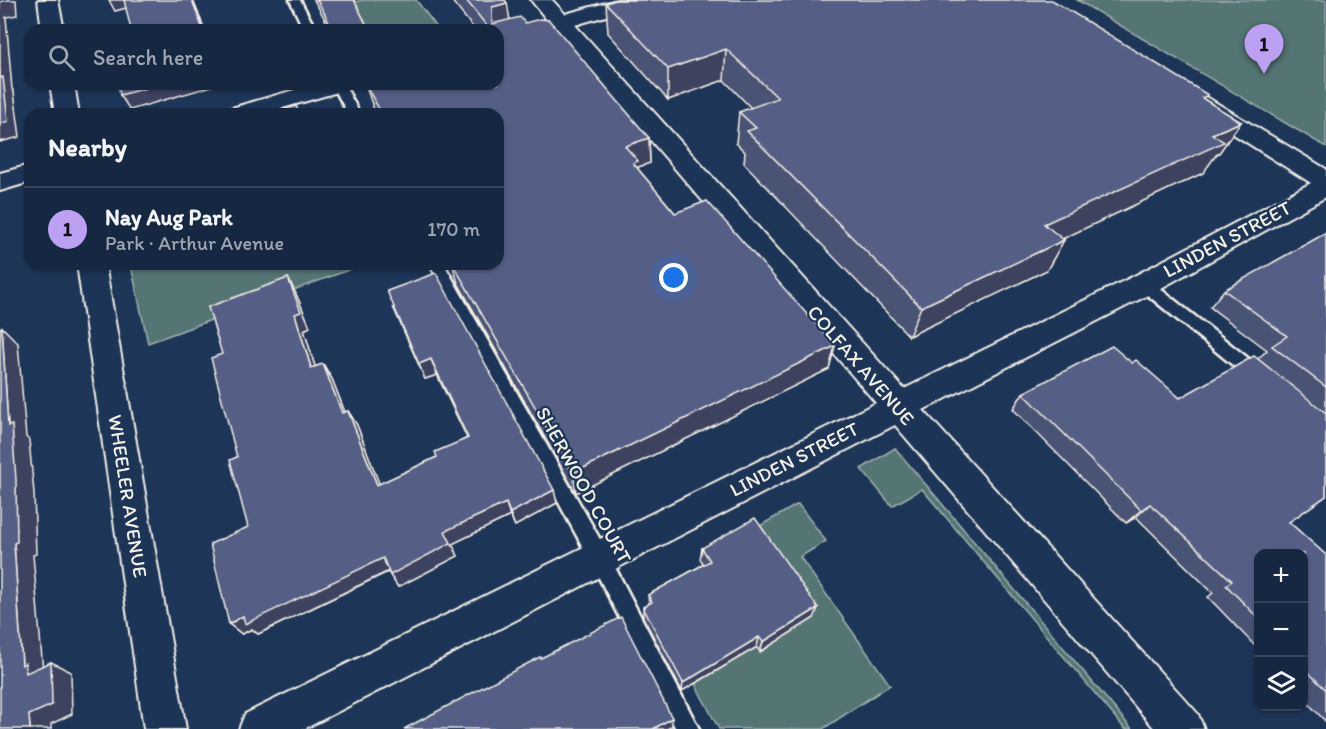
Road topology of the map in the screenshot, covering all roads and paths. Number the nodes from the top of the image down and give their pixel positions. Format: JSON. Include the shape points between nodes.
{"nodes":[{"id":1,"x":48,"y":0,"type":"edge"},
{"id":2,"x":295,"y":0,"type":"edge"},
{"id":3,"x":640,"y":0,"type":"edge"},
{"id":4,"x":551,"y":11,"type":"edge"},
{"id":5,"x":52,"y":24,"type":"edge"},
{"id":6,"x":307,"y":24,"type":"edge"},
{"id":7,"x":504,"y":37,"type":"edge"},
{"id":8,"x":63,"y":90,"type":"edge"},
{"id":9,"x":318,"y":90,"type":"edge"},
{"id":10,"x":341,"y":90,"type":"edge"},
{"id":11,"x":1185,"y":93,"type":"edge"},
{"id":12,"x":66,"y":108,"type":"edge"},
{"id":13,"x":256,"y":108,"type":"edge"},
{"id":14,"x":351,"y":108,"type":"edge"},
{"id":15,"x":24,"y":175,"type":"edge"},
{"id":16,"x":1326,"y":181,"type":"edge"},
{"id":17,"x":0,"y":182,"type":"edge"},
{"id":18,"x":1326,"y":186,"type":"edge"},
{"id":19,"x":92,"y":270,"type":"edge"},
{"id":20,"x":440,"y":270,"type":"edge"},
{"id":21,"x":1144,"y":284,"type":"junction"},
{"id":22,"x":1271,"y":387,"type":"edge"},
{"id":23,"x":898,"y":407,"type":"junction"},
{"id":24,"x":599,"y":557,"type":"junction"},
{"id":25,"x":165,"y":729,"type":"edge"},
{"id":26,"x":260,"y":729,"type":"edge"},
{"id":27,"x":688,"y":729,"type":"edge"},
{"id":28,"x":1183,"y":729,"type":"edge"}],
"edges":[{"from":1,"to":5,"type":"street"},
{"from":2,"to":6,"type":"lane"},
{"from":3,"to":4,"type":"street"},
{"from":4,"to":7,"type":"street"},
{"from":4,"to":23,"type":"street","name":"COLFAX AVENUE"},
{"from":8,"to":12,"type":"street"},
{"from":9,"to":13,"type":"street"},
{"from":10,"to":14,"type":"lane"},
{"from":11,"to":16,"type":"street"},
{"from":15,"to":17,"type":"street"},
{"from":18,"to":21,"type":"street","name":"LINDEN STREET"},
{"from":19,"to":25,"type":"street","name":"WHEELER AVENUE"},
{"from":20,"to":24,"type":"lane","name":"SHERWOOD COURT"},
{"from":21,"to":22,"type":"lane"},
{"from":21,"to":23,"type":"street","name":"LINDEN STREET"},
{"from":23,"to":24,"type":"street","name":"LINDEN STREET"},
{"from":23,"to":28,"type":"street","name":"COLFAX AVENUE"},
{"from":24,"to":26,"type":"street","name":"LINDEN STREET"},
{"from":24,"to":27,"type":"lane","name":"SHERWOOD COURT"}]}
